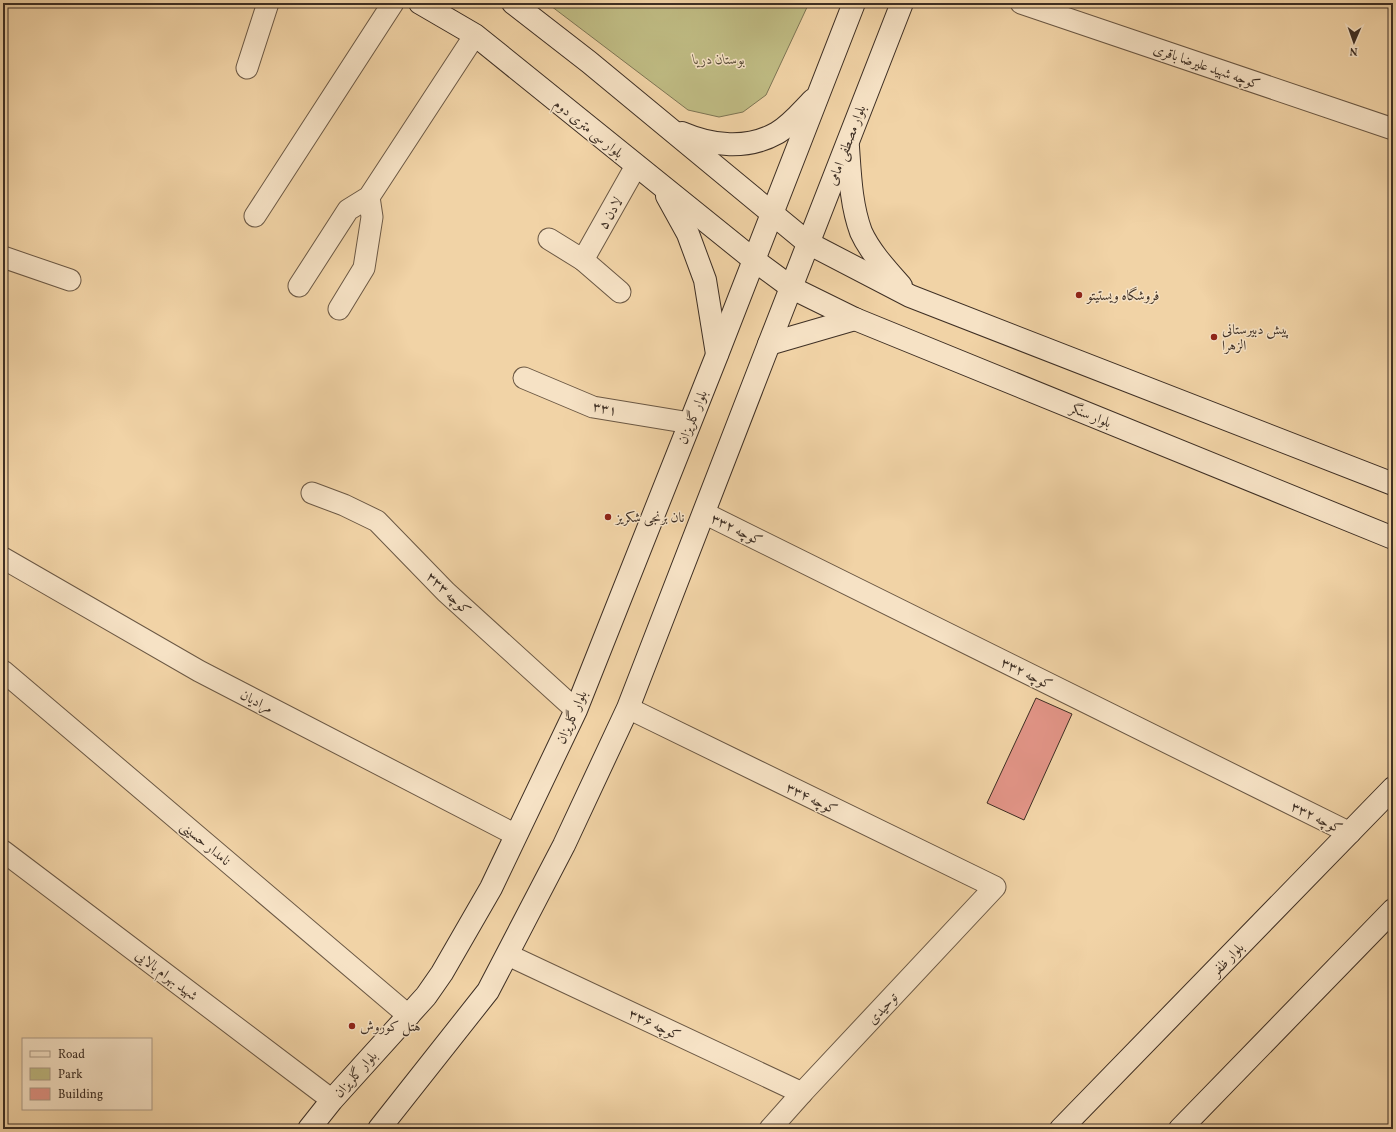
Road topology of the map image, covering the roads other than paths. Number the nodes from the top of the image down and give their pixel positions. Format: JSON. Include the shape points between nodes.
{"nodes":[{"id":1,"x":268,"y":3,"type":"edge"},
{"id":2,"x":393,"y":3,"type":"edge"},
{"id":3,"x":420,"y":3,"type":"edge"},
{"id":4,"x":513,"y":3,"type":"edge"},
{"id":5,"x":854,"y":3,"type":"edge"},
{"id":6,"x":902,"y":3,"type":"edge"},
{"id":7,"x":1021,"y":3,"type":"edge"},
{"id":8,"x":474,"y":36,"type":"junction"},
{"id":9,"x":247,"y":68,"type":"dead end"},
{"id":10,"x":818,"y":95,"type":"junction"},
{"id":11,"x":670,"y":128,"type":"junction"},
{"id":12,"x":1393,"y":129,"type":"edge"},
{"id":13,"x":847,"y":142,"type":"junction"},
{"id":14,"x":636,"y":166,"type":"junction"},
{"id":15,"x":661,"y":186,"type":"junction"},
{"id":16,"x":369,"y":197,"type":"junction"},
{"id":17,"x":772,"y":213,"type":"junction"},
{"id":18,"x":256,"y":216,"type":"dead end"},
{"id":19,"x":549,"y":239,"type":"dead end"},
{"id":20,"x":808,"y":243,"type":"junction"},
{"id":21,"x":3,"y":257,"type":"edge"},
{"id":22,"x":583,"y":260,"type":"junction"},
{"id":23,"x":754,"y":260,"type":"junction"},
{"id":24,"x":70,"y":280,"type":"dead end"},
{"id":25,"x":299,"y":286,"type":"dead end"},
{"id":26,"x":792,"y":288,"type":"junction"},
{"id":27,"x":620,"y":292,"type":"dead end"},
{"id":28,"x":910,"y":296,"type":"junction"},
{"id":29,"x":339,"y":309,"type":"dead end"},
{"id":30,"x":855,"y":319,"type":"junction"},
{"id":31,"x":769,"y":344,"type":"junction"},
{"id":32,"x":717,"y":355,"type":"junction"},
{"id":33,"x":524,"y":378,"type":"dead end"},
{"id":34,"x":690,"y":423,"type":"junction"},
{"id":35,"x":1393,"y":484,"type":"edge"},
{"id":36,"x":312,"y":493,"type":"dead end"},
{"id":37,"x":704,"y":513,"type":"junction"},
{"id":38,"x":1393,"y":538,"type":"edge"},
{"id":39,"x":3,"y":558,"type":"edge"},
{"id":40,"x":3,"y":671,"type":"edge"},
{"id":41,"x":628,"y":708,"type":"junction"},
{"id":42,"x":576,"y":710,"type":"junction"},
{"id":43,"x":1393,"y":788,"type":"edge"},
{"id":44,"x":1350,"y":833,"type":"junction"},
{"id":45,"x":516,"y":835,"type":"junction"},
{"id":46,"x":3,"y":850,"type":"edge"},
{"id":47,"x":995,"y":887,"type":"joint"},
{"id":48,"x":1393,"y":910,"type":"edge"},
{"id":49,"x":508,"y":955,"type":"junction"},
{"id":50,"x":409,"y":1016,"type":"junction"},
{"id":51,"x":802,"y":1093,"type":"junction"},
{"id":52,"x":332,"y":1100,"type":"junction"},
{"id":53,"x":309,"y":1129,"type":"edge"},
{"id":54,"x":379,"y":1129,"type":"edge"},
{"id":55,"x":770,"y":1129,"type":"edge"},
{"id":56,"x":1061,"y":1129,"type":"edge"},
{"id":57,"x":1180,"y":1129,"type":"edge"}],
"edges":[{"from":1,"to":9,"type":"street"},
{"from":2,"to":18,"type":"street"},
{"from":3,"to":8,"type":"main road","name":"بلوار سی متری دوم"},
{"from":4,"to":11,"type":"main road"},
{"from":5,"to":10,"type":"main road"},
{"from":6,"to":13,"type":"main road","name":"بلوار مصطفی امامی"},
{"from":7,"to":12,"type":"street","name":"کوچه شهید علیرضا باقری"},
{"from":8,"to":14,"type":"main road","name":"بلوار سی متری دوم"},
{"from":8,"to":16,"type":"street"},
{"from":10,"to":11,"type":"main road","via":[[777,133],[757,142],[737,145],[698,140]]},
{"from":10,"to":17,"type":"main road"},
{"from":11,"to":17,"type":"main road"},
{"from":13,"to":20,"type":"main road","name":"بلوار مصطفی امامی"},
{"from":13,"to":28,"type":"main road","via":[[855,208],[862,232],[878,259]]},
{"from":14,"to":15,"type":"main road","name":"بلوار سی متری دوم"},
{"from":14,"to":22,"type":"street","name":"لادن ۵"},
{"from":15,"to":23,"type":"main road","name":"بلوار سی متری دوم"},
{"from":15,"to":32,"type":"main road","via":[[688,234],[705,280]]},
{"from":16,"to":25,"type":"street","via":[[348,210]]},
{"from":16,"to":29,"type":"street","via":[[372,217],[364,268]]},
{"from":17,"to":20,"type":"main road"},
{"from":17,"to":23,"type":"main road"},
{"from":19,"to":22,"type":"street"},
{"from":20,"to":26,"type":"main road","name":"بلوار مصطفی امامی"},
{"from":20,"to":28,"type":"main road"},
{"from":21,"to":24,"type":"street"},
{"from":22,"to":27,"type":"street"},
{"from":23,"to":26,"type":"main road","name":"بلوار سی متری دوم"},
{"from":23,"to":32,"type":"main road","name":"بلوار گلریزان"},
{"from":26,"to":30,"type":"main road","name":"بلوار سنگر"},
{"from":26,"to":31,"type":"main road"},
{"from":28,"to":35,"type":"main road"},
{"from":30,"to":31,"type":"main road"},
{"from":30,"to":38,"type":"main road","name":"بلوار سنگر"},
{"from":31,"to":37,"type":"main road"},
{"from":32,"to":34,"type":"main road","name":"بلوار گلریزان"},
{"from":33,"to":34,"type":"street","name":"۳۳۱","via":[[593,407]]},
{"from":34,"to":42,"type":"main road","name":"بلوار گلریزان"},
{"from":36,"to":42,"type":"street","name":"کوچه ۳۳۳","via":[[377,521],[446,592]]},
{"from":37,"to":41,"type":"main road"},
{"from":37,"to":44,"type":"street","name":"کوچه ۳۳۲"},
{"from":39,"to":45,"type":"street","name":"مرادیان","via":[[199,671]]},
{"from":40,"to":50,"type":"street","name":"نامدار حسینی"},
{"from":41,"to":47,"type":"street","name":"کوچه ۳۳۴"},
{"from":41,"to":49,"type":"main road","via":[[564,845]]},
{"from":42,"to":45,"type":"main road","name":"بلوار گلریزان"},
{"from":43,"to":44,"type":"main road","name":"بلوار ظفر"},
{"from":44,"to":56,"type":"main road","name":"بلوار ظفر"},
{"from":45,"to":50,"type":"main road","name":"بلوار گلریزان","via":[[491,888],[442,973]]},
{"from":46,"to":52,"type":"street","name":"شهید بهرام بالایی"},
{"from":47,"to":51,"type":"street","name":"توحیدی"},
{"from":48,"to":57,"type":"main road"},
{"from":49,"to":51,"type":"street","name":"کوچه ۳۳۶"},
{"from":49,"to":54,"type":"main road","via":[[488,991]]},
{"from":50,"to":52,"type":"main road","name":"بلوار گلریزان"},
{"from":51,"to":55,"type":"street","name":"توحیدی"},
{"from":52,"to":53,"type":"main road","name":"بلوار گلریزان"}]}
